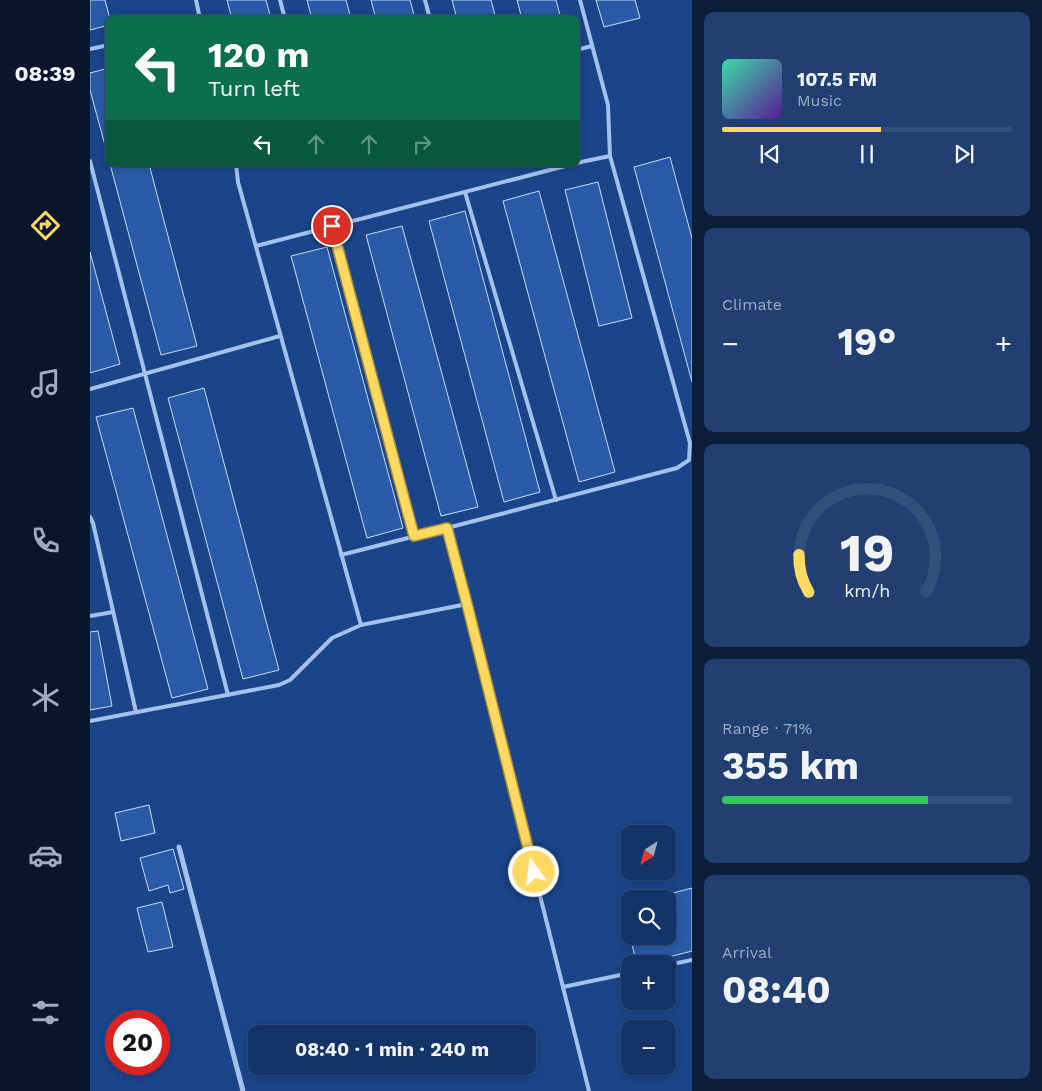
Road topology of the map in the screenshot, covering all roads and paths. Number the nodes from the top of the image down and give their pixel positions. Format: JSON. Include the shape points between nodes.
{"nodes":[{"id":1,"x":196,"y":0,"type":"edge"},
{"id":2,"x":280,"y":0,"type":"edge"},
{"id":3,"x":425,"y":0,"type":"edge"},
{"id":4,"x":580,"y":0,"type":"edge"},
{"id":5,"x":199,"y":15,"type":"edge"},
{"id":6,"x":284,"y":15,"type":"edge"},
{"id":7,"x":429,"y":15,"type":"edge"},
{"id":8,"x":105,"y":46,"type":"edge"},
{"id":9,"x":592,"y":46,"type":"junction"},
{"id":10,"x":90,"y":49,"type":"edge"},
{"id":11,"x":580,"y":49,"type":"edge"},
{"id":12,"x":610,"y":156,"type":"junction"},
{"id":13,"x":90,"y":161,"type":"edge"},
{"id":14,"x":580,"y":162,"type":"edge"},
{"id":15,"x":236,"y":167,"type":"edge"},
{"id":16,"x":561,"y":167,"type":"edge"},
{"id":17,"x":465,"y":192,"type":"junction"},
{"id":18,"x":332,"y":226,"type":"junction"},
{"id":19,"x":256,"y":246,"type":"junction"},
{"id":20,"x":280,"y":336,"type":"junction"},
{"id":21,"x":144,"y":373,"type":"junction"},
{"id":22,"x":90,"y":389,"type":"edge"},
{"id":23,"x":556,"y":500,"type":"junction"},
{"id":24,"x":90,"y":517,"type":"edge"},
{"id":25,"x":447,"y":528,"type":"junction"},
{"id":26,"x":414,"y":536,"type":"junction"},
{"id":27,"x":341,"y":554,"type":"junction"},
{"id":28,"x":467,"y":604,"type":"junction"},
{"id":29,"x":113,"y":612,"type":"junction"},
{"id":30,"x":90,"y":616,"type":"edge"},
{"id":31,"x":361,"y":626,"type":"junction"},
{"id":32,"x":228,"y":695,"type":"junction"},
{"id":33,"x":136,"y":712,"type":"junction"},
{"id":34,"x":90,"y":721,"type":"edge"},
{"id":35,"x":180,"y":847,"type":"dead end"},
{"id":36,"x":692,"y":960,"type":"edge"},
{"id":37,"x":676,"y":963,"type":"edge"},
{"id":38,"x":621,"y":975,"type":"edge"},
{"id":39,"x":563,"y":987,"type":"junction"},
{"id":40,"x":243,"y":1091,"type":"edge"},
{"id":41,"x":589,"y":1091,"type":"edge"}],
"edges":[{"from":1,"to":5,"type":"lane"},
{"from":2,"to":6,"type":"lane"},
{"from":3,"to":7,"type":"lane"},
{"from":4,"to":9,"type":"lane"},
{"from":8,"to":10,"type":"lane"},
{"from":9,"to":11,"type":"lane"},
{"from":9,"to":12,"type":"lane","via":[[608,105]]},
{"from":12,"to":14,"type":"lane"},
{"from":12,"to":23,"type":"lane","via":[[690,443],[689,460],[677,468]]},
{"from":13,"to":21,"type":"lane"},
{"from":15,"to":19,"type":"lane"},
{"from":16,"to":17,"type":"lane"},
{"from":17,"to":18,"type":"lane"},
{"from":17,"to":23,"type":"lane"},
{"from":18,"to":19,"type":"lane"},
{"from":18,"to":26,"type":"lane"},
{"from":19,"to":20,"type":"lane"},
{"from":20,"to":21,"type":"lane"},
{"from":20,"to":27,"type":"lane"},
{"from":21,"to":22,"type":"lane"},
{"from":21,"to":32,"type":"lane"},
{"from":23,"to":25,"type":"lane"},
{"from":24,"to":29,"type":"lane"},
{"from":25,"to":26,"type":"lane"},
{"from":25,"to":28,"type":"lane"},
{"from":26,"to":27,"type":"lane"},
{"from":27,"to":31,"type":"lane"},
{"from":28,"to":31,"type":"lane"},
{"from":28,"to":39,"type":"lane"},
{"from":29,"to":30,"type":"lane"},
{"from":29,"to":33,"type":"lane"},
{"from":31,"to":32,"type":"lane","via":[[332,638],[290,680]]},
{"from":32,"to":33,"type":"lane"},
{"from":33,"to":34,"type":"lane"},
{"from":35,"to":40,"type":"street"},
{"from":36,"to":37,"type":"lane"},
{"from":38,"to":39,"type":"lane"},
{"from":39,"to":41,"type":"lane"}]}
